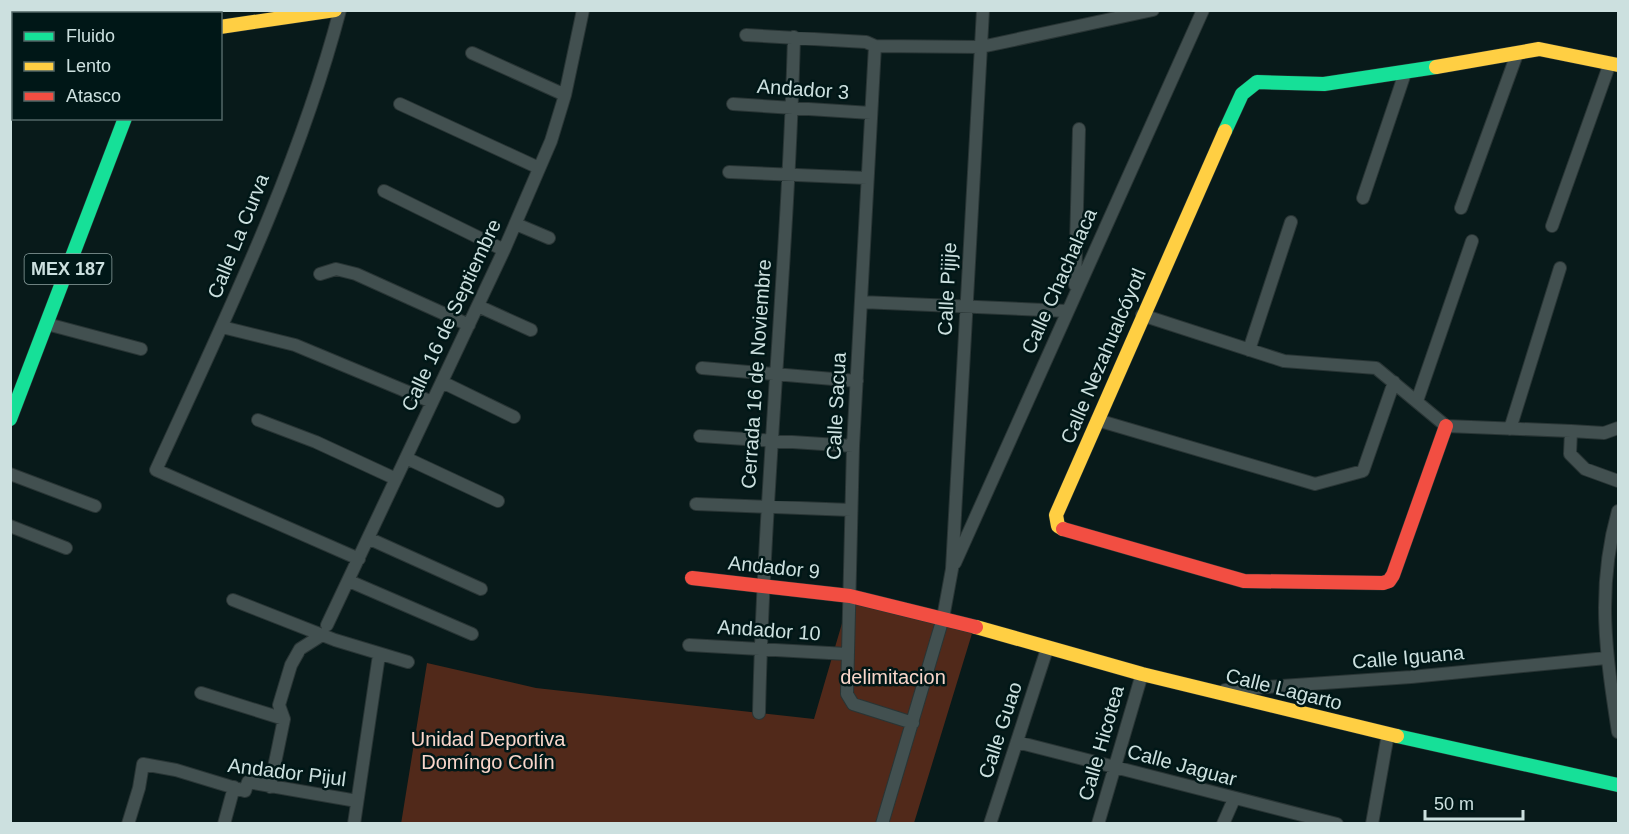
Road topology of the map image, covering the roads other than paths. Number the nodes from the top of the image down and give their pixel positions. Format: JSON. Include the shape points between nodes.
{"nodes":[{"id":1,"x":337,"y":10,"type":"edge"},
{"id":2,"x":583,"y":10,"type":"edge"},
{"id":3,"x":983,"y":10,"type":"edge"},
{"id":4,"x":1153,"y":10,"type":"edge"},
{"id":5,"x":1203,"y":10,"type":"edge"},
{"id":6,"x":222,"y":27,"type":"edge"},
{"id":7,"x":746,"y":35,"type":"dead end"},
{"id":8,"x":794,"y":37,"type":"junction"},
{"id":9,"x":875,"y":46,"type":"junction"},
{"id":10,"x":981,"y":46,"type":"junction"},
{"id":11,"x":472,"y":53,"type":"dead end"},
{"id":12,"x":1517,"y":54,"type":"junction"},
{"id":13,"x":1614,"y":64,"type":"edge"},
{"id":14,"x":1405,"y":73,"type":"junction"},
{"id":15,"x":565,"y":95,"type":"junction"},
{"id":16,"x":400,"y":104,"type":"dead end"},
{"id":17,"x":733,"y":104,"type":"dead end"},
{"id":18,"x":792,"y":108,"type":"junction"},
{"id":19,"x":871,"y":112,"type":"junction"},
{"id":20,"x":124,"y":120,"type":"edge"},
{"id":21,"x":1079,"y":129,"type":"dead end"},
{"id":22,"x":539,"y":168,"type":"junction"},
{"id":23,"x":729,"y":172,"type":"dead end"},
{"id":24,"x":788,"y":175,"type":"junction"},
{"id":25,"x":867,"y":178,"type":"junction"},
{"id":26,"x":384,"y":191,"type":"dead end"},
{"id":27,"x":1363,"y":198,"type":"dead end"},
{"id":28,"x":1461,"y":208,"type":"dead end"},
{"id":29,"x":1292,"y":222,"type":"dead end"},
{"id":30,"x":516,"y":224,"type":"junction"},
{"id":31,"x":1552,"y":226,"type":"dead end"},
{"id":32,"x":549,"y":238,"type":"dead end"},
{"id":33,"x":1472,"y":241,"type":"dead end"},
{"id":34,"x":504,"y":250,"type":"junction"},
{"id":35,"x":1560,"y":268,"type":"dead end"},
{"id":36,"x":320,"y":274,"type":"dead end"},
{"id":37,"x":1075,"y":292,"type":"junction"},
{"id":38,"x":861,"y":302,"type":"junction"},
{"id":39,"x":478,"y":306,"type":"junction"},
{"id":40,"x":965,"y":307,"type":"junction"},
{"id":41,"x":1067,"y":311,"type":"junction"},
{"id":42,"x":1142,"y":315,"type":"junction"},
{"id":43,"x":47,"y":324,"type":"junction"},
{"id":44,"x":469,"y":325,"type":"junction"},
{"id":45,"x":222,"y":327,"type":"junction"},
{"id":46,"x":531,"y":330,"type":"dead end"},
{"id":47,"x":141,"y":349,"type":"dead end"},
{"id":48,"x":1249,"y":350,"type":"junction"},
{"id":49,"x":702,"y":368,"type":"dead end"},
{"id":50,"x":777,"y":376,"type":"junction"},
{"id":51,"x":857,"y":381,"type":"junction"},
{"id":52,"x":442,"y":382,"type":"junction"},
{"id":53,"x":1394,"y":382,"type":"junction"},
{"id":54,"x":14,"y":400,"type":"edge"},
{"id":55,"x":1417,"y":401,"type":"junction"},
{"id":56,"x":432,"y":402,"type":"junction"},
{"id":57,"x":514,"y":417,"type":"dead end"},
{"id":58,"x":10,"y":419,"type":"edge"},
{"id":59,"x":258,"y":420,"type":"dead end"},
{"id":60,"x":1097,"y":420,"type":"junction"},
{"id":61,"x":1446,"y":426,"type":"junction"},
{"id":62,"x":1618,"y":428,"type":"edge"},
{"id":63,"x":1510,"y":429,"type":"junction"},
{"id":64,"x":1571,"y":431,"type":"junction"},
{"id":65,"x":700,"y":436,"type":"dead end"},
{"id":66,"x":772,"y":440,"type":"junction"},
{"id":67,"x":853,"y":446,"type":"junction"},
{"id":68,"x":406,"y":458,"type":"junction"},
{"id":69,"x":10,"y":474,"type":"edge"},
{"id":70,"x":396,"y":478,"type":"junction"},
{"id":71,"x":1618,"y":481,"type":"edge"},
{"id":72,"x":498,"y":501,"type":"dead end"},
{"id":73,"x":696,"y":504,"type":"dead end"},
{"id":74,"x":95,"y":506,"type":"dead end"},
{"id":75,"x":768,"y":507,"type":"junction"},
{"id":76,"x":851,"y":510,"type":"junction"},
{"id":77,"x":1618,"y":511,"type":"edge"},
{"id":78,"x":10,"y":526,"type":"edge"},
{"id":79,"x":1616,"y":530,"type":"edge"},
{"id":80,"x":370,"y":539,"type":"junction"},
{"id":81,"x":66,"y":548,"type":"dead end"},
{"id":82,"x":359,"y":559,"type":"junction"},
{"id":83,"x":952,"y":569,"type":"junction"},
{"id":84,"x":692,"y":578,"type":"dead end"},
{"id":85,"x":349,"y":581,"type":"junction"},
{"id":86,"x":763,"y":584,"type":"junction"},
{"id":87,"x":481,"y":589,"type":"dead end"},
{"id":88,"x":850,"y":596,"type":"junction"},
{"id":89,"x":233,"y":600,"type":"dead end"},
{"id":90,"x":943,"y":618,"type":"junction"},
{"id":91,"x":325,"y":630,"type":"junction"},
{"id":92,"x":472,"y":634,"type":"dead end"},
{"id":93,"x":689,"y":645,"type":"dead end"},
{"id":94,"x":760,"y":648,"type":"junction"},
{"id":95,"x":1047,"y":649,"type":"junction"},
{"id":96,"x":847,"y":654,"type":"junction"},
{"id":97,"x":379,"y":655,"type":"junction"},
{"id":98,"x":1606,"y":658,"type":"junction"},
{"id":99,"x":408,"y":662,"type":"dead end"},
{"id":100,"x":1142,"y":674,"type":"junction"},
{"id":101,"x":1213,"y":691,"type":"junction"},
{"id":102,"x":201,"y":693,"type":"dead end"},
{"id":103,"x":759,"y":713,"type":"dead end"},
{"id":104,"x":284,"y":719,"type":"junction"},
{"id":105,"x":913,"y":723,"type":"junction"},
{"id":106,"x":1618,"y":732,"type":"edge"},
{"id":107,"x":1388,"y":734,"type":"junction"},
{"id":108,"x":1017,"y":742,"type":"junction"},
{"id":109,"x":1116,"y":767,"type":"junction"},
{"id":110,"x":1618,"y":785,"type":"edge"},
{"id":111,"x":270,"y":787,"type":"junction"},
{"id":112,"x":234,"y":788,"type":"junction"},
{"id":113,"x":1234,"y":799,"type":"junction"},
{"id":114,"x":357,"y":801,"type":"junction"},
{"id":115,"x":128,"y":824,"type":"edge"},
{"id":116,"x":224,"y":824,"type":"edge"},
{"id":117,"x":354,"y":824,"type":"edge"},
{"id":118,"x":882,"y":824,"type":"edge"},
{"id":119,"x":990,"y":824,"type":"edge"},
{"id":120,"x":1098,"y":824,"type":"edge"},
{"id":121,"x":1224,"y":824,"type":"edge"},
{"id":122,"x":1337,"y":824,"type":"edge"},
{"id":123,"x":1372,"y":824,"type":"edge"}],
"edges":[{"from":1,"to":6,"type":"street"},
{"from":1,"to":45,"type":"street","name":"Calle La Curva","via":[[330,48],[285,175]]},
{"from":2,"to":15,"type":"street","name":"Calle 16 de Septiembre"},
{"from":3,"to":10,"type":"street","name":"Calle Pijije"},
{"from":4,"to":10,"type":"street"},
{"from":5,"to":37,"type":"street","name":"Calle Chachalaca"},
{"from":7,"to":8,"type":"street"},
{"from":8,"to":9,"type":"street","via":[[870,42]]},
{"from":8,"to":18,"type":"street","name":"Cerrada 16 de Noviembre"},
{"from":9,"to":10,"type":"street"},
{"from":9,"to":19,"type":"street","name":"Calle Sacua"},
{"from":10,"to":40,"type":"street","name":"Calle Pijije"},
{"from":11,"to":15,"type":"street"},
{"from":12,"to":13,"type":"street","name":"Calle Nezahualcóyotl","via":[[1539,49]]},
{"from":12,"to":14,"type":"street","name":"Calle Nezahualcóyotl"},
{"from":12,"to":28,"type":"street"},
{"from":13,"to":31,"type":"street"},
{"from":14,"to":27,"type":"street"},
{"from":14,"to":42,"type":"street","name":"Calle Nezahualcóyotl","via":[[1324,84],[1257,82],[1242,94]]},
{"from":15,"to":22,"type":"street","name":"Calle 16 de Septiembre"},
{"from":16,"to":22,"type":"street"},
{"from":17,"to":18,"type":"street","name":"Andador 3"},
{"from":18,"to":19,"type":"street","name":"Andador 3"},
{"from":18,"to":24,"type":"street","name":"Cerrada 16 de Noviembre"},
{"from":19,"to":25,"type":"street","name":"Calle Sacua"},
{"from":20,"to":43,"type":"street","number":"MEX 187"},
{"from":21,"to":37,"type":"street"},
{"from":22,"to":30,"type":"street","name":"Calle 16 de Septiembre"},
{"from":23,"to":24,"type":"street"},
{"from":24,"to":25,"type":"street"},
{"from":24,"to":50,"type":"street","name":"Cerrada 16 de Noviembre"},
{"from":25,"to":38,"type":"street","name":"Calle Sacua"},
{"from":26,"to":34,"type":"street"},
{"from":29,"to":48,"type":"street"},
{"from":30,"to":32,"type":"street"},
{"from":30,"to":34,"type":"street","name":"Calle 16 de Septiembre"},
{"from":33,"to":55,"type":"street"},
{"from":34,"to":39,"type":"street","name":"Calle 16 de Septiembre"},
{"from":35,"to":63,"type":"street"},
{"from":36,"to":44,"type":"street","via":[[336,269],[356,274]]},
{"from":37,"to":41,"type":"street","name":"Calle Chachalaca"},
{"from":38,"to":40,"type":"street"},
{"from":38,"to":51,"type":"street","name":"Calle Sacua"},
{"from":39,"to":44,"type":"street","name":"Calle 16 de Septiembre"},
{"from":39,"to":46,"type":"street"},
{"from":40,"to":41,"type":"street"},
{"from":40,"to":83,"type":"street","name":"Calle Pijije"},
{"from":41,"to":83,"type":"street","name":"Calle Chachalaca"},
{"from":42,"to":48,"type":"street"},
{"from":42,"to":60,"type":"street","name":"Calle Nezahualcóyotl"},
{"from":43,"to":47,"type":"street"},
{"from":43,"to":54,"type":"street","number":"MEX 187"},
{"from":44,"to":52,"type":"street","name":"Calle 16 de Septiembre"},
{"from":45,"to":56,"type":"street","via":[[295,345]]},
{"from":45,"to":82,"type":"street","name":"Calle La Curva","via":[[156,470]]},
{"from":48,"to":53,"type":"street","via":[[1284,361],[1376,368]]},
{"from":49,"to":50,"type":"street"},
{"from":50,"to":51,"type":"street"},
{"from":50,"to":66,"type":"street","name":"Cerrada 16 de Noviembre"},
{"from":51,"to":67,"type":"street","name":"Calle Sacua"},
{"from":52,"to":56,"type":"street","name":"Calle 16 de Septiembre"},
{"from":52,"to":57,"type":"street"},
{"from":53,"to":55,"type":"street"},
{"from":53,"to":60,"type":"street","via":[[1363,471],[1315,484]]},
{"from":54,"to":58,"type":"street","number":"MEX 187"},
{"from":55,"to":61,"type":"street"},
{"from":56,"to":68,"type":"street","name":"Calle 16 de Septiembre"},
{"from":59,"to":70,"type":"street"},
{"from":60,"to":61,"type":"street","name":"Calle Nezahualcóyotl","via":[[1056,515],[1058,526],[1244,581],[1389,581]]},
{"from":61,"to":63,"type":"street"},
{"from":62,"to":64,"type":"street","via":[[1604,433]]},
{"from":63,"to":64,"type":"street"},
{"from":64,"to":71,"type":"street","via":[[1570,454],[1576,463]]},
{"from":65,"to":66,"type":"street"},
{"from":66,"to":67,"type":"street"},
{"from":66,"to":75,"type":"street","name":"Cerrada 16 de Noviembre"},
{"from":67,"to":76,"type":"street","name":"Calle Sacua"},
{"from":68,"to":70,"type":"street","name":"Calle 16 de Septiembre"},
{"from":68,"to":72,"type":"street"},
{"from":69,"to":74,"type":"street"},
{"from":70,"to":80,"type":"street","name":"Calle 16 de Septiembre"},
{"from":73,"to":75,"type":"street"},
{"from":75,"to":76,"type":"street"},
{"from":75,"to":86,"type":"street","name":"Cerrada 16 de Noviembre"},
{"from":76,"to":88,"type":"street","name":"Calle Sacua"},
{"from":77,"to":79,"type":"street"},
{"from":78,"to":81,"type":"street"},
{"from":79,"to":98,"type":"street","via":[[1606,569]]},
{"from":80,"to":82,"type":"street","name":"Calle 16 de Septiembre"},
{"from":80,"to":87,"type":"street"},
{"from":82,"to":85,"type":"street","name":"Calle 16 de Septiembre"},
{"from":83,"to":90,"type":"street"},
{"from":84,"to":86,"type":"street","name":"Andador 9"},
{"from":85,"to":91,"type":"street","name":"Calle 16 de Septiembre"},
{"from":85,"to":92,"type":"street"},
{"from":86,"to":88,"type":"street","name":"Andador 9"},
{"from":86,"to":94,"type":"street","name":"Cerrada 16 de Noviembre"},
{"from":88,"to":90,"type":"street","name":"Andador 9"},
{"from":88,"to":96,"type":"street","name":"Calle Sacua"},
{"from":89,"to":91,"type":"street"},
{"from":90,"to":95,"type":"street","name":"Calle Lagarto"},
{"from":90,"to":105,"type":"street"},
{"from":91,"to":97,"type":"street"},
{"from":91,"to":104,"type":"street","via":[[300,649],[291,665],[279,705]]},
{"from":93,"to":94,"type":"street","name":"Andador 10"},
{"from":94,"to":96,"type":"street","name":"Andador 10"},
{"from":94,"to":103,"type":"street","name":"Cerrada 16 de Noviembre"},
{"from":95,"to":100,"type":"street","name":"Calle Lagarto"},
{"from":95,"to":108,"type":"street","name":"Calle Guao"},
{"from":96,"to":105,"type":"street","name":"Calle Sacua","via":[[849,700]]},
{"from":97,"to":99,"type":"street"},
{"from":97,"to":114,"type":"street"},
{"from":98,"to":101,"type":"street","name":"Calle Iguana"},
{"from":98,"to":106,"type":"street"},
{"from":100,"to":101,"type":"street","name":"Calle Lagarto"},
{"from":100,"to":109,"type":"street","name":"Calle Hicotea"},
{"from":101,"to":107,"type":"street","name":"Calle Lagarto"},
{"from":102,"to":104,"type":"street"},
{"from":104,"to":111,"type":"street"},
{"from":105,"to":118,"type":"street"},
{"from":107,"to":110,"type":"street","name":"Calle Lagarto"},
{"from":107,"to":123,"type":"street"},
{"from":108,"to":109,"type":"street","name":"Calle Jaguar"},
{"from":108,"to":119,"type":"street","name":"Calle Guao"},
{"from":109,"to":113,"type":"street","name":"Calle Jaguar"},
{"from":109,"to":120,"type":"street","name":"Calle Hicotea"},
{"from":111,"to":112,"type":"street","name":"Andador Pijul","via":[[248,782],[245,791]]},
{"from":111,"to":114,"type":"street","name":"Andador Pijul"},
{"from":112,"to":115,"type":"street","name":"Andador Pijul","via":[[143,764]]},
{"from":112,"to":116,"type":"street"},
{"from":113,"to":121,"type":"street"},
{"from":113,"to":122,"type":"street","name":"Calle Jaguar"},
{"from":114,"to":117,"type":"street"}]}
